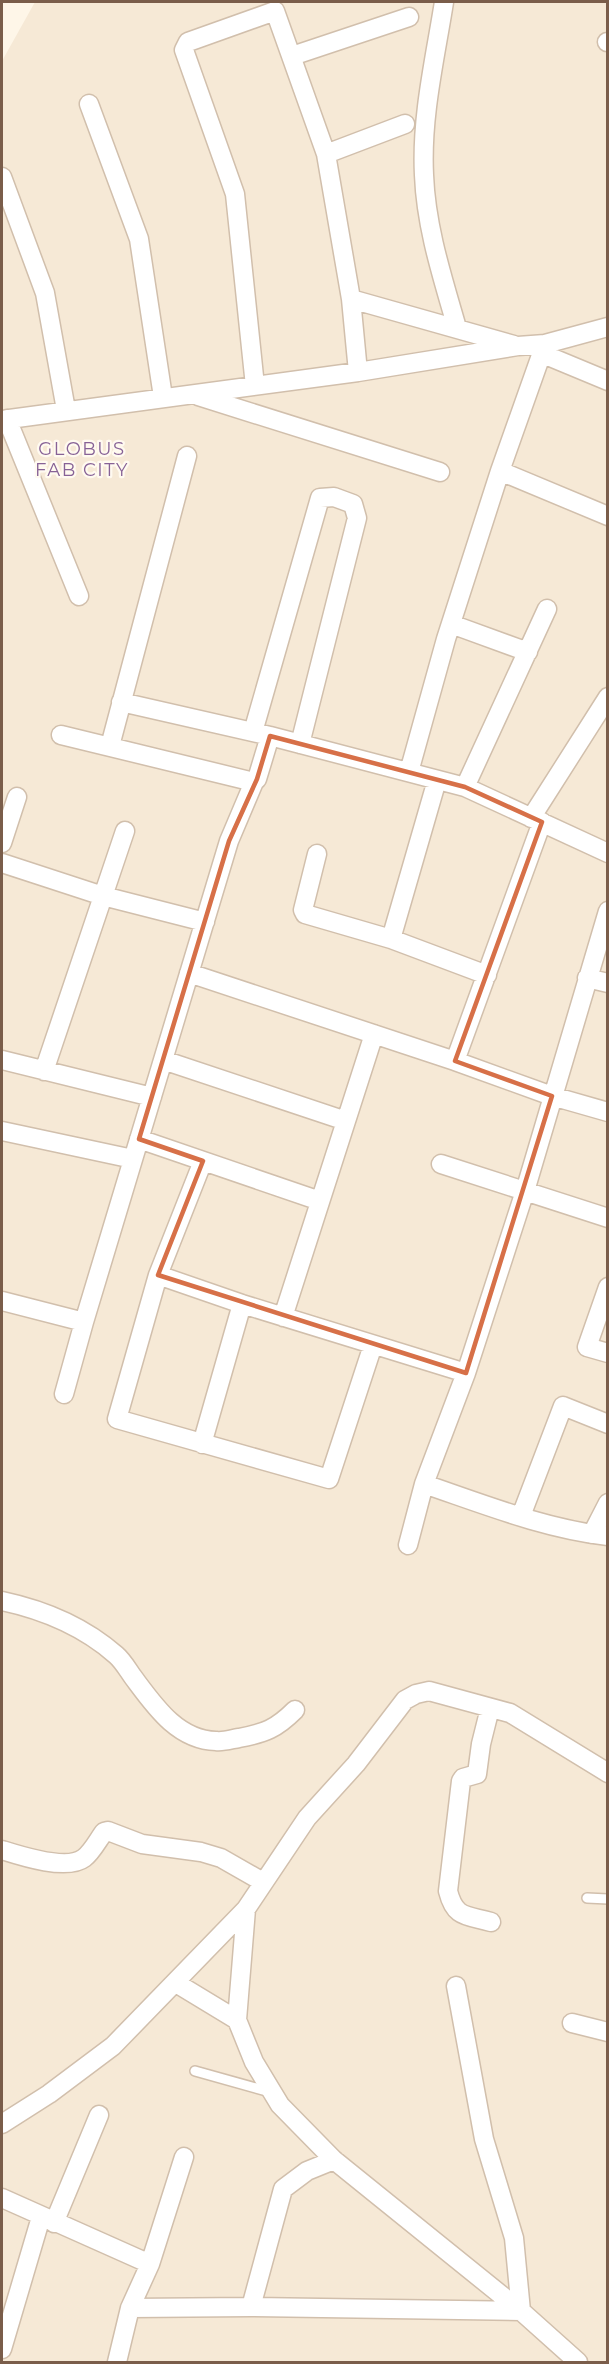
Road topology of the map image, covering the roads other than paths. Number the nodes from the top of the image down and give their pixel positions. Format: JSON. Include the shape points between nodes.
{"nodes":[{"id":1,"x":444,"y":2,"type":"edge"},
{"id":2,"x":278,"y":6,"type":"edge"},
{"id":3,"x":409,"y":17,"type":"dead end"},
{"id":4,"x":292,"y":56,"type":"junction"},
{"id":5,"x":89,"y":104,"type":"dead end"},
{"id":6,"x":405,"y":124,"type":"dead end"},
{"id":7,"x":326,"y":154,"type":"junction"},
{"id":8,"x":2,"y":177,"type":"edge"},
{"id":9,"x":351,"y":299,"type":"junction"},
{"id":10,"x":608,"y":327,"type":"edge"},
{"id":11,"x":457,"y":328,"type":"junction"},
{"id":12,"x":518,"y":346,"type":"junction"},
{"id":13,"x":544,"y":349,"type":"junction"},
{"id":14,"x":358,"y":372,"type":"junction"},
{"id":15,"x":608,"y":381,"type":"edge"},
{"id":16,"x":255,"y":386,"type":"junction"},
{"id":17,"x":190,"y":393,"type":"junction"},
{"id":18,"x":163,"y":397,"type":"junction"},
{"id":19,"x":66,"y":410,"type":"junction"},
{"id":20,"x":4,"y":420,"type":"edge"},
{"id":21,"x":187,"y":456,"type":"dead end"},
{"id":22,"x":500,"y":471,"type":"junction"},
{"id":23,"x":440,"y":472,"type":"dead end"},
{"id":24,"x":608,"y":516,"type":"edge"},
{"id":25,"x":80,"y":596,"type":"dead end"},
{"id":26,"x":547,"y":609,"type":"dead end"},
{"id":27,"x":451,"y":624,"type":"junction"},
{"id":28,"x":528,"y":652,"type":"junction"},
{"id":29,"x":608,"y":697,"type":"edge"},
{"id":30,"x":121,"y":702,"type":"junction"},
{"id":31,"x":262,"y":734,"type":"junction"},
{"id":32,"x":61,"y":735,"type":"dead end"},
{"id":33,"x":300,"y":744,"type":"junction"},
{"id":34,"x":110,"y":746,"type":"junction"},
{"id":35,"x":409,"y":772,"type":"junction"},
{"id":36,"x":436,"y":780,"type":"junction"},
{"id":37,"x":254,"y":782,"type":"junction"},
{"id":38,"x":465,"y":787,"type":"junction"},
{"id":39,"x":17,"y":797,"type":"dead end"},
{"id":40,"x":536,"y":820,"type":"junction"},
{"id":41,"x":125,"y":831,"type":"dead end"},
{"id":42,"x":2,"y":843,"type":"edge"},
{"id":43,"x":317,"y":854,"type":"dead end"},
{"id":44,"x":608,"y":854,"type":"edge"},
{"id":45,"x":2,"y":863,"type":"edge"},
{"id":46,"x":103,"y":896,"type":"junction"},
{"id":47,"x":608,"y":910,"type":"edge"},
{"id":48,"x":205,"y":922,"type":"junction"},
{"id":49,"x":391,"y":939,"type":"junction"},
{"id":50,"x":189,"y":973,"type":"junction"},
{"id":51,"x":487,"y":975,"type":"junction"},
{"id":52,"x":587,"y":978,"type":"junction"},
{"id":53,"x":608,"y":983,"type":"edge"},
{"id":54,"x":374,"y":1034,"type":"junction"},
{"id":55,"x":2,"y":1060,"type":"edge"},
{"id":56,"x":163,"y":1060,"type":"junction"},
{"id":57,"x":455,"y":1061,"type":"junction"},
{"id":58,"x":44,"y":1071,"type":"junction"},
{"id":59,"x":552,"y":1096,"type":"junction"},
{"id":60,"x":152,"y":1097,"type":"junction"},
{"id":61,"x":608,"y":1112,"type":"edge"},
{"id":62,"x":346,"y":1121,"type":"junction"},
{"id":63,"x":2,"y":1132,"type":"edge"},
{"id":64,"x":139,"y":1139,"type":"junction"},
{"id":65,"x":133,"y":1159,"type":"junction"},
{"id":66,"x":203,"y":1161,"type":"junction"},
{"id":67,"x":441,"y":1164,"type":"dead end"},
{"id":68,"x":525,"y":1191,"type":"junction"},
{"id":69,"x":321,"y":1201,"type":"junction"},
{"id":70,"x":608,"y":1218,"type":"edge"},
{"id":71,"x":158,"y":1275,"type":"junction"},
{"id":72,"x":608,"y":1287,"type":"edge"},
{"id":73,"x":2,"y":1301,"type":"edge"},
{"id":74,"x":242,"y":1304,"type":"junction"},
{"id":75,"x":284,"y":1317,"type":"junction"},
{"id":76,"x":84,"y":1322,"type":"junction"},
{"id":77,"x":373,"y":1345,"type":"junction"},
{"id":78,"x":608,"y":1353,"type":"edge"},
{"id":79,"x":466,"y":1373,"type":"junction"},
{"id":80,"x":64,"y":1394,"type":"dead end"},
{"id":81,"x":608,"y":1424,"type":"edge"},
{"id":82,"x":202,"y":1444,"type":"junction"},
{"id":83,"x":424,"y":1484,"type":"junction"},
{"id":84,"x":608,"y":1503,"type":"edge"},
{"id":85,"x":521,"y":1516,"type":"junction"},
{"id":86,"x":600,"y":1535,"type":"edge"},
{"id":87,"x":408,"y":1545,"type":"dead end"},
{"id":88,"x":2,"y":1601,"type":"edge"},
{"id":89,"x":490,"y":1707,"type":"junction"},
{"id":90,"x":295,"y":1710,"type":"dead end"},
{"id":91,"x":608,"y":1773,"type":"edge"},
{"id":92,"x":2,"y":1850,"type":"edge"},
{"id":93,"x":263,"y":1882,"type":"junction"},
{"id":94,"x":587,"y":1898,"type":"dead end"},
{"id":95,"x":608,"y":1899,"type":"edge"},
{"id":96,"x":246,"y":1909,"type":"junction"},
{"id":97,"x":491,"y":1922,"type":"dead end"},
{"id":98,"x":176,"y":1983,"type":"junction"},
{"id":99,"x":456,"y":1986,"type":"dead end"},
{"id":100,"x":237,"y":2020,"type":"junction"},
{"id":101,"x":572,"y":2023,"type":"dead end"},
{"id":102,"x":608,"y":2032,"type":"edge"},
{"id":103,"x":195,"y":2071,"type":"dead end"},
{"id":104,"x":272,"y":2092,"type":"junction"},
{"id":105,"x":99,"y":2115,"type":"dead end"},
{"id":106,"x":2,"y":2124,"type":"edge"},
{"id":107,"x":184,"y":2157,"type":"dead end"},
{"id":108,"x":334,"y":2160,"type":"junction"},
{"id":109,"x":2,"y":2198,"type":"edge"},
{"id":110,"x":47,"y":2220,"type":"junction"},
{"id":111,"x":150,"y":2264,"type":"junction"},
{"id":112,"x":251,"y":2307,"type":"junction"},
{"id":113,"x":130,"y":2308,"type":"junction"},
{"id":114,"x":520,"y":2311,"type":"junction"},
{"id":115,"x":2,"y":2349,"type":"edge"},
{"id":116,"x":117,"y":2362,"type":"edge"},
{"id":117,"x":578,"y":2362,"type":"edge"}],
"edges":[{"from":1,"to":11,"type":"street","via":[[427,108],[424,175],[435,249]]},
{"from":2,"to":4,"type":"street"},
{"from":2,"to":16,"type":"street","via":[[188,42],[184,50],[235,194]]},
{"from":3,"to":4,"type":"street"},
{"from":4,"to":7,"type":"street"},
{"from":5,"to":18,"type":"street","via":[[139,239]]},
{"from":6,"to":7,"type":"street"},
{"from":7,"to":9,"type":"street"},
{"from":8,"to":19,"type":"street","via":[[45,293]]},
{"from":9,"to":11,"type":"street"},
{"from":9,"to":14,"type":"street"},
{"from":10,"to":13,"type":"street"},
{"from":11,"to":12,"type":"street"},
{"from":12,"to":13,"type":"street"},
{"from":12,"to":14,"type":"street"},
{"from":13,"to":15,"type":"street"},
{"from":13,"to":22,"type":"street"},
{"from":14,"to":16,"type":"street"},
{"from":16,"to":17,"type":"street"},
{"from":17,"to":18,"type":"street"},
{"from":17,"to":23,"type":"street"},
{"from":18,"to":19,"type":"street"},
{"from":19,"to":20,"type":"street"},
{"from":20,"to":25,"type":"street"},
{"from":21,"to":30,"type":"street"},
{"from":22,"to":24,"type":"street"},
{"from":22,"to":27,"type":"street"},
{"from":26,"to":28,"type":"street"},
{"from":27,"to":28,"type":"street"},
{"from":27,"to":35,"type":"street"},
{"from":28,"to":38,"type":"street"},
{"from":29,"to":40,"type":"street"},
{"from":30,"to":31,"type":"street"},
{"from":30,"to":34,"type":"street"},
{"from":31,"to":33,"type":"street"},
{"from":31,"to":33,"type":"street","via":[[320,498],[334,497],[353,504],[357,518]]},
{"from":31,"to":37,"type":"street"},
{"from":32,"to":34,"type":"street"},
{"from":33,"to":35,"type":"street"},
{"from":34,"to":37,"type":"street"},
{"from":35,"to":36,"type":"street"},
{"from":36,"to":38,"type":"street"},
{"from":36,"to":49,"type":"street"},
{"from":37,"to":48,"type":"street","via":[[229,841]]},
{"from":38,"to":40,"type":"street"},
{"from":39,"to":42,"type":"street"},
{"from":40,"to":44,"type":"street"},
{"from":40,"to":51,"type":"street"},
{"from":41,"to":46,"type":"street"},
{"from":43,"to":49,"type":"street","via":[[303,912]]},
{"from":45,"to":46,"type":"street"},
{"from":46,"to":48,"type":"street"},
{"from":46,"to":58,"type":"street"},
{"from":47,"to":52,"type":"street"},
{"from":48,"to":50,"type":"street"},
{"from":49,"to":51,"type":"street"},
{"from":50,"to":54,"type":"street"},
{"from":50,"to":56,"type":"street"},
{"from":51,"to":57,"type":"street"},
{"from":52,"to":53,"type":"street"},
{"from":52,"to":59,"type":"street"},
{"from":54,"to":57,"type":"street"},
{"from":54,"to":62,"type":"street"},
{"from":55,"to":58,"type":"street"},
{"from":56,"to":60,"type":"street"},
{"from":56,"to":62,"type":"street"},
{"from":57,"to":59,"type":"street"},
{"from":58,"to":60,"type":"street"},
{"from":59,"to":61,"type":"street"},
{"from":59,"to":68,"type":"street"},
{"from":60,"to":64,"type":"street"},
{"from":62,"to":69,"type":"street"},
{"from":63,"to":65,"type":"street"},
{"from":64,"to":65,"type":"street"},
{"from":64,"to":66,"type":"street"},
{"from":65,"to":76,"type":"street"},
{"from":66,"to":69,"type":"street"},
{"from":66,"to":71,"type":"street"},
{"from":67,"to":68,"type":"street"},
{"from":68,"to":70,"type":"street"},
{"from":68,"to":79,"type":"street"},
{"from":69,"to":75,"type":"street"},
{"from":71,"to":74,"type":"street"},
{"from":71,"to":82,"type":"street","via":[[117,1419]]},
{"from":72,"to":78,"type":"street","via":[[587,1347]]},
{"from":73,"to":76,"type":"street"},
{"from":74,"to":75,"type":"street"},
{"from":74,"to":82,"type":"street"},
{"from":75,"to":77,"type":"street"},
{"from":76,"to":80,"type":"street"},
{"from":77,"to":79,"type":"street"},
{"from":77,"to":82,"type":"street","via":[[329,1479]]},
{"from":79,"to":83,"type":"street"},
{"from":81,"to":85,"type":"street","via":[[563,1406]]},
{"from":83,"to":85,"type":"street"},
{"from":83,"to":87,"type":"street"},
{"from":84,"to":86,"type":"street"},
{"from":85,"to":86,"type":"street"},
{"from":88,"to":90,"type":"street","via":[[59,1618],[95,1639],[119,1657],[163,1716],[190,1737],[217,1742],[253,1736],[279,1726]]},
{"from":89,"to":91,"type":"street","via":[[510,1713]]},
{"from":89,"to":93,"type":"street","via":[[429,1691],[405,1700],[356,1764],[306,1818]]},
{"from":89,"to":97,"type":"street","via":[[477,1774],[461,1781],[448,1885],[457,1912]]},
{"from":92,"to":93,"type":"street","via":[[46,1861],[72,1862],[85,1857],[108,1831],[142,1844],[221,1858]]},
{"from":93,"to":96,"type":"street"},
{"from":94,"to":95,"type":"lane"},
{"from":96,"to":98,"type":"street"},
{"from":96,"to":100,"type":"street"},
{"from":98,"to":100,"type":"street"},
{"from":98,"to":106,"type":"street","via":[[113,2046]]},
{"from":99,"to":114,"type":"street","via":[[484,2139],[513,2238]]},
{"from":100,"to":104,"type":"street","via":[[254,2062]]},
{"from":101,"to":102,"type":"street"},
{"from":103,"to":104,"type":"lane"},
{"from":104,"to":108,"type":"street"},
{"from":105,"to":110,"type":"street"},
{"from":107,"to":111,"type":"street"},
{"from":108,"to":112,"type":"street","via":[[307,2171],[283,2189]]},
{"from":108,"to":114,"type":"street"},
{"from":109,"to":110,"type":"street"},
{"from":110,"to":111,"type":"street"},
{"from":110,"to":115,"type":"street"},
{"from":111,"to":113,"type":"street"},
{"from":112,"to":113,"type":"street"},
{"from":112,"to":114,"type":"street"},
{"from":113,"to":116,"type":"street"},
{"from":114,"to":117,"type":"street"}]}
